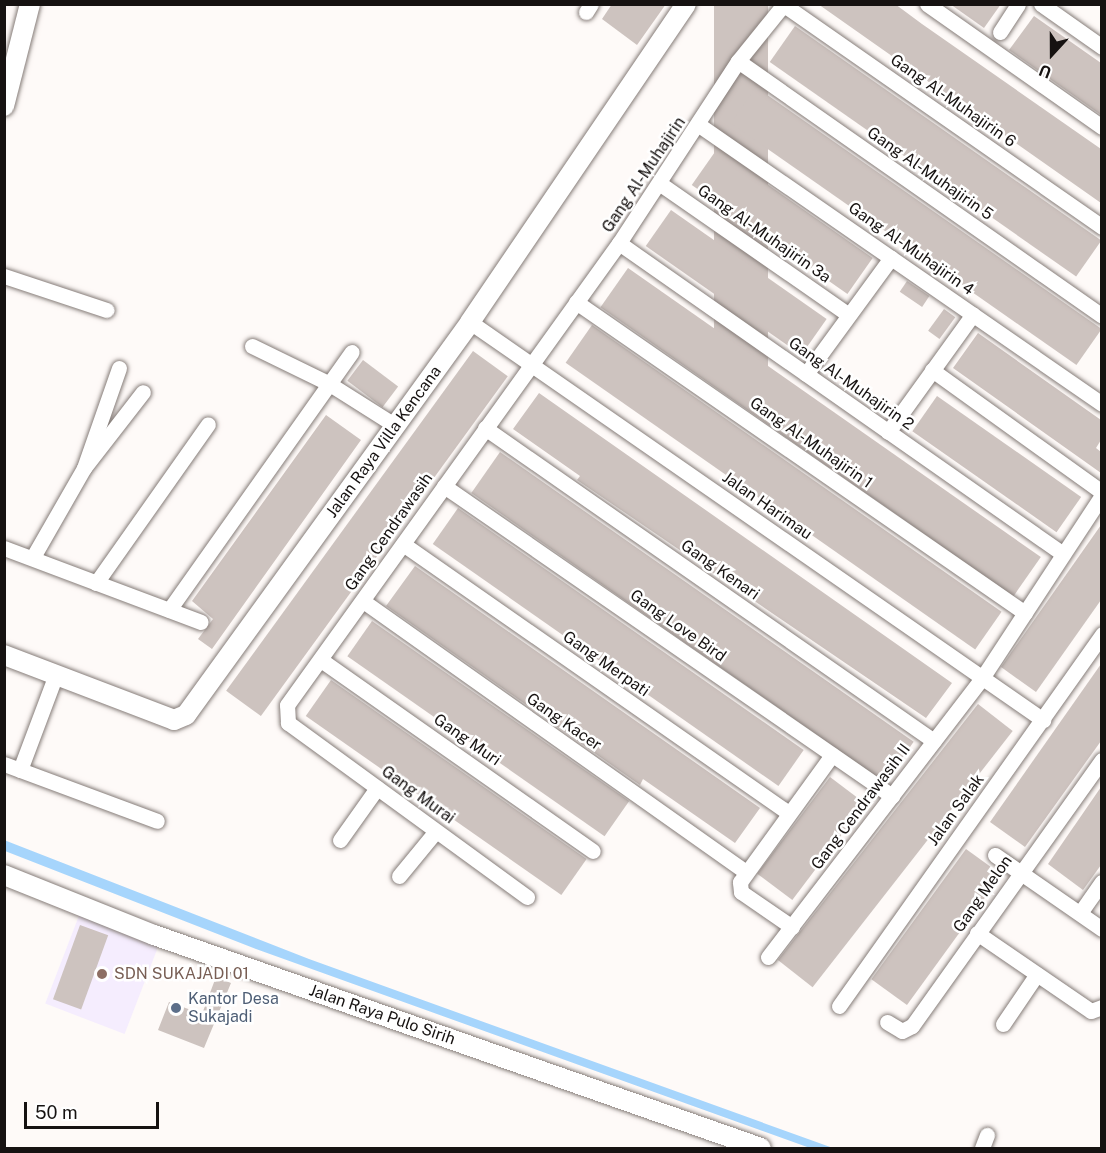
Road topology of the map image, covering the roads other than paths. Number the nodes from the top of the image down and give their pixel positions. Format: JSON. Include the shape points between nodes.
{"nodes":[{"id":1,"x":30,"y":4,"type":"edge"},
{"id":2,"x":686,"y":4,"type":"edge"},
{"id":3,"x":927,"y":4,"type":"edge"},
{"id":4,"x":1018,"y":4,"type":"edge"},
{"id":5,"x":1041,"y":4,"type":"edge"},
{"id":6,"x":784,"y":5,"type":"edge"},
{"id":7,"x":1000,"y":32,"type":"dead end"},
{"id":8,"x":1101,"y":47,"type":"edge"},
{"id":9,"x":738,"y":61,"type":"junction"},
{"id":10,"x":4,"y":106,"type":"edge"},
{"id":11,"x":699,"y":125,"type":"junction"},
{"id":12,"x":1101,"y":127,"type":"edge"},
{"id":13,"x":659,"y":183,"type":"junction"},
{"id":14,"x":1101,"y":227,"type":"edge"},
{"id":15,"x":619,"y":243,"type":"junction"},
{"id":16,"x":891,"y":258,"type":"junction"},
{"id":17,"x":4,"y":276,"type":"edge"},
{"id":18,"x":576,"y":302,"type":"junction"},
{"id":19,"x":107,"y":310,"type":"dead end"},
{"id":20,"x":973,"y":314,"type":"junction"},
{"id":21,"x":849,"y":315,"type":"junction"},
{"id":22,"x":1101,"y":316,"type":"edge"},
{"id":23,"x":470,"y":322,"type":"junction"},
{"id":24,"x":252,"y":346,"type":"dead end"},
{"id":25,"x":352,"y":352,"type":"dead end"},
{"id":26,"x":530,"y":364,"type":"junction"},
{"id":27,"x":119,"y":368,"type":"dead end"},
{"id":28,"x":932,"y":370,"type":"junction"},
{"id":29,"x":806,"y":374,"type":"junction"},
{"id":30,"x":328,"y":383,"type":"junction"},
{"id":31,"x":143,"y":392,"type":"dead end"},
{"id":32,"x":1101,"y":404,"type":"edge"},
{"id":33,"x":208,"y":424,"type":"dead end"},
{"id":34,"x":396,"y":426,"type":"junction"},
{"id":35,"x":485,"y":428,"type":"junction"},
{"id":36,"x":888,"y":432,"type":"junction"},
{"id":37,"x":84,"y":468,"type":"junction"},
{"id":38,"x":444,"y":486,"type":"junction"},
{"id":39,"x":1101,"y":493,"type":"edge"},
{"id":40,"x":403,"y":544,"type":"junction"},
{"id":41,"x":4,"y":548,"type":"edge"},
{"id":42,"x":1063,"y":554,"type":"junction"},
{"id":43,"x":33,"y":557,"type":"junction"},
{"id":44,"x":96,"y":583,"type":"junction"},
{"id":45,"x":363,"y":601,"type":"junction"},
{"id":46,"x":169,"y":610,"type":"junction"},
{"id":47,"x":1025,"y":613,"type":"junction"},
{"id":48,"x":201,"y":622,"type":"dead end"},
{"id":49,"x":1101,"y":634,"type":"edge"},
{"id":50,"x":4,"y":655,"type":"edge"},
{"id":51,"x":321,"y":660,"type":"junction"},
{"id":52,"x":56,"y":674,"type":"junction"},
{"id":53,"x":982,"y":678,"type":"junction"},
{"id":54,"x":1043,"y":720,"type":"junction"},
{"id":55,"x":288,"y":723,"type":"joint"},
{"id":56,"x":934,"y":741,"type":"junction"},
{"id":57,"x":832,"y":755,"type":"junction"},
{"id":58,"x":1101,"y":760,"type":"edge"},
{"id":59,"x":4,"y":764,"type":"edge"},
{"id":60,"x":20,"y":770,"type":"junction"},
{"id":61,"x":377,"y":788,"type":"junction"},
{"id":62,"x":892,"y":796,"type":"junction"},
{"id":63,"x":789,"y":813,"type":"junction"},
{"id":64,"x":157,"y":821,"type":"dead end"},
{"id":65,"x":436,"y":831,"type":"junction"},
{"id":66,"x":340,"y":840,"type":"dead end"},
{"id":67,"x":593,"y":851,"type":"dead end"},
{"id":68,"x":995,"y":855,"type":"dead end"},
{"id":69,"x":745,"y":871,"type":"junction"},
{"id":70,"x":1021,"y":872,"type":"junction"},
{"id":71,"x":4,"y":874,"type":"edge"},
{"id":72,"x":399,"y":876,"type":"dead end"},
{"id":73,"x":1101,"y":882,"type":"edge"},
{"id":74,"x":527,"y":897,"type":"dead end"},
{"id":75,"x":1080,"y":914,"type":"junction"},
{"id":76,"x":792,"y":927,"type":"junction"},
{"id":77,"x":1101,"y":929,"type":"edge"},
{"id":78,"x":977,"y":933,"type":"junction"},
{"id":79,"x":768,"y":957,"type":"dead end"},
{"id":80,"x":1037,"y":974,"type":"junction"},
{"id":81,"x":839,"y":1006,"type":"dead end"},
{"id":82,"x":1101,"y":1007,"type":"edge"},
{"id":83,"x":887,"y":1022,"type":"dead end"},
{"id":84,"x":1003,"y":1024,"type":"dead end"},
{"id":85,"x":761,"y":1149,"type":"edge"}],
"edges":[{"from":1,"to":10,"type":"street"},
{"from":2,"to":23,"type":"street","name":"Jalan Raya Villa Kencana"},
{"from":3,"to":12,"type":"street"},
{"from":4,"to":7,"type":"street"},
{"from":5,"to":8,"type":"street"},
{"from":6,"to":9,"type":"street","name":"Gang Al-Muhajirin"},
{"from":6,"to":14,"type":"street","name":"Gang Al-Muhajirin 6"},
{"from":9,"to":11,"type":"street","name":"Gang Al-Muhajirin"},
{"from":9,"to":22,"type":"street","name":"Gang Al-Muhajirin 5"},
{"from":11,"to":13,"type":"street","name":"Gang Al-Muhajirin"},
{"from":11,"to":16,"type":"street","name":"Gang Al-Muhajirin 4"},
{"from":13,"to":15,"type":"street","name":"Gang Al-Muhajirin"},
{"from":13,"to":21,"type":"street","name":"Gang Al-Muhajirin 3a"},
{"from":15,"to":18,"type":"street","name":"Gang Al-Muhajirin"},
{"from":15,"to":29,"type":"street","name":"Gang Al-Muhajirin 2"},
{"from":16,"to":20,"type":"street","name":"Gang Al-Muhajirin 4"},
{"from":16,"to":21,"type":"street"},
{"from":17,"to":19,"type":"street"},
{"from":18,"to":26,"type":"street","name":"Gang Al-Muhajirin"},
{"from":18,"to":47,"type":"street","name":"Gang Al-Muhajirin 1"},
{"from":20,"to":28,"type":"street"},
{"from":20,"to":32,"type":"street","name":"Gang Al-Muhajirin 4"},
{"from":21,"to":29,"type":"street"},
{"from":23,"to":26,"type":"street","name":"Jalan Harimau"},
{"from":23,"to":34,"type":"street","name":"Jalan Raya Villa Kencana"},
{"from":24,"to":30,"type":"street"},
{"from":25,"to":30,"type":"street"},
{"from":26,"to":35,"type":"street","name":"Gang Cendrawasih"},
{"from":26,"to":53,"type":"street","name":"Jalan Harimau"},
{"from":27,"to":37,"type":"street"},
{"from":28,"to":36,"type":"street"},
{"from":28,"to":39,"type":"street"},
{"from":29,"to":36,"type":"street","name":"Gang Al-Muhajirin 2"},
{"from":30,"to":34,"type":"street"},
{"from":30,"to":46,"type":"street"},
{"from":31,"to":37,"type":"street"},
{"from":33,"to":44,"type":"street"},
{"from":34,"to":52,"type":"street","name":"Jalan Raya Villa Kencana","via":[[186,716],[174,720]]},
{"from":35,"to":38,"type":"street","name":"Gang Cendrawasih"},
{"from":35,"to":56,"type":"street","name":"Gang Kenari"},
{"from":36,"to":42,"type":"street","name":"Gang Al-Muhajirin 2"},
{"from":37,"to":43,"type":"street"},
{"from":38,"to":40,"type":"street","name":"Gang Cendrawasih"},
{"from":38,"to":57,"type":"street","name":"Gang Love Bird"},
{"from":39,"to":42,"type":"street","name":"Gang Cendrawasih II"},
{"from":40,"to":45,"type":"street","name":"Gang Cendrawasih"},
{"from":40,"to":63,"type":"street","name":"Gang Merpati"},
{"from":41,"to":43,"type":"street"},
{"from":42,"to":47,"type":"street","name":"Gang Cendrawasih II"},
{"from":43,"to":44,"type":"street"},
{"from":44,"to":46,"type":"street"},
{"from":45,"to":51,"type":"street","name":"Gang Cendrawasih"},
{"from":45,"to":69,"type":"street","name":"Gang Kacer"},
{"from":46,"to":48,"type":"street"},
{"from":47,"to":53,"type":"street","name":"Gang Cendrawasih II"},
{"from":49,"to":54,"type":"street","name":"Jalan Salak"},
{"from":50,"to":52,"type":"street","name":"Jalan Raya Villa Kencana"},
{"from":51,"to":55,"type":"street","name":"Gang Cendrawasih","via":[[287,705]]},
{"from":51,"to":67,"type":"street","name":"Gang Muri"},
{"from":52,"to":60,"type":"street"},
{"from":53,"to":54,"type":"street","name":"Jalan Harimau"},
{"from":53,"to":56,"type":"street","name":"Gang Cendrawasih II"},
{"from":54,"to":81,"type":"street","name":"Jalan Salak"},
{"from":55,"to":61,"type":"street","name":"Gang Murai"},
{"from":56,"to":62,"type":"street","name":"Gang Cendrawasih II"},
{"from":57,"to":62,"type":"street","name":"Gang Love Bird"},
{"from":57,"to":63,"type":"street"},
{"from":58,"to":70,"type":"street","name":"Gang Melon"},
{"from":59,"to":60,"type":"street"},
{"from":60,"to":64,"type":"street"},
{"from":61,"to":65,"type":"street","name":"Gang Murai"},
{"from":61,"to":66,"type":"street"},
{"from":62,"to":76,"type":"street","name":"Gang Cendrawasih II"},
{"from":63,"to":69,"type":"street"},
{"from":65,"to":72,"type":"street"},
{"from":65,"to":74,"type":"street","name":"Gang Murai"},
{"from":68,"to":70,"type":"street"},
{"from":69,"to":76,"type":"street","via":[[741,892]]},
{"from":70,"to":75,"type":"street"},
{"from":70,"to":78,"type":"street","name":"Gang Melon"},
{"from":71,"to":85,"type":"street","name":"Jalan Raya Pulo Sirih","via":[[154,935]]},
{"from":73,"to":75,"type":"street"},
{"from":75,"to":77,"type":"street"},
{"from":76,"to":79,"type":"street","name":"Gang Cendrawasih II"},
{"from":78,"to":80,"type":"street"},
{"from":78,"to":83,"type":"street","name":"Gang Melon","via":[[912,1026],[902,1031]]},
{"from":80,"to":82,"type":"street","via":[[1091,1011]]},
{"from":80,"to":84,"type":"street"}]}
